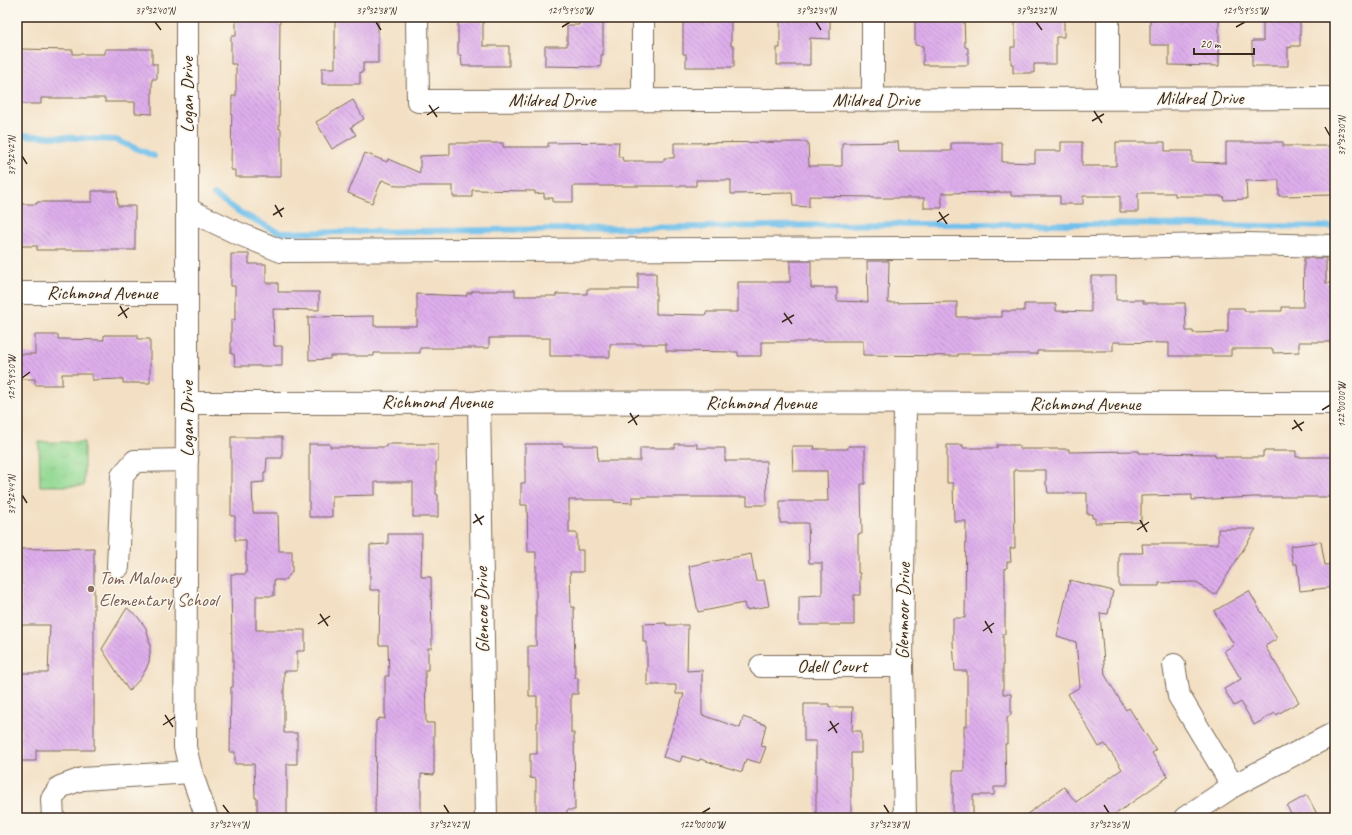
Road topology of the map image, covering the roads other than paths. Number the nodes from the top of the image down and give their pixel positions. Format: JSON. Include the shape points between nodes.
{"nodes":[{"id":1,"x":187,"y":17,"type":"edge"},
{"id":2,"x":417,"y":17,"type":"edge"},
{"id":3,"x":644,"y":17,"type":"edge"},
{"id":4,"x":873,"y":17,"type":"edge"},
{"id":5,"x":1108,"y":17,"type":"edge"},
{"id":6,"x":1108,"y":98,"type":"junction"},
{"id":7,"x":1335,"y":98,"type":"edge"},
{"id":8,"x":643,"y":100,"type":"junction"},
{"id":9,"x":873,"y":100,"type":"junction"},
{"id":10,"x":187,"y":209,"type":"junction"},
{"id":11,"x":1335,"y":246,"type":"edge"},
{"id":12,"x":186,"y":292,"type":"junction"},
{"id":13,"x":17,"y":293,"type":"edge"},
{"id":14,"x":479,"y":402,"type":"junction"},
{"id":15,"x":187,"y":403,"type":"junction"},
{"id":16,"x":1335,"y":403,"type":"edge"},
{"id":17,"x":905,"y":404,"type":"junction"},
{"id":18,"x":187,"y":460,"type":"junction"},
{"id":19,"x":118,"y":567,"type":"dead end"},
{"id":20,"x":1174,"y":665,"type":"dead end"},
{"id":21,"x":761,"y":666,"type":"dead end"},
{"id":22,"x":902,"y":666,"type":"junction"},
{"id":23,"x":1335,"y":733,"type":"edge"},
{"id":24,"x":191,"y":772,"type":"junction"},
{"id":25,"x":1233,"y":786,"type":"junction"},
{"id":26,"x":53,"y":818,"type":"edge"},
{"id":27,"x":206,"y":818,"type":"edge"},
{"id":28,"x":486,"y":818,"type":"edge"},
{"id":29,"x":905,"y":818,"type":"edge"},
{"id":30,"x":1185,"y":818,"type":"edge"}],
"edges":[{"from":1,"to":10,"type":"street","name":"Logan Drive"},
{"from":2,"to":8,"type":"street","name":"Mildred Drive","via":[[418,101]]},
{"from":3,"to":8,"type":"street"},
{"from":4,"to":9,"type":"street"},
{"from":5,"to":6,"type":"street"},
{"from":6,"to":7,"type":"street","name":"Mildred Drive"},
{"from":6,"to":9,"type":"street","name":"Mildred Drive"},
{"from":8,"to":9,"type":"street","name":"Mildred Drive"},
{"from":10,"to":11,"type":"street","via":[[282,251],[1089,248],[1246,244]]},
{"from":10,"to":12,"type":"street","name":"Logan Drive"},
{"from":12,"to":13,"type":"street","name":"Richmond Avenue"},
{"from":12,"to":15,"type":"street","name":"Logan Drive"},
{"from":14,"to":15,"type":"street","name":"Richmond Avenue"},
{"from":14,"to":17,"type":"street","name":"Richmond Avenue"},
{"from":14,"to":28,"type":"street","name":"Glencoe Drive"},
{"from":15,"to":18,"type":"street","name":"Logan Drive"},
{"from":16,"to":17,"type":"street","name":"Richmond Avenue"},
{"from":17,"to":22,"type":"street","name":"Glenmoor Drive"},
{"from":18,"to":19,"type":"street","via":[[135,461],[122,476]]},
{"from":18,"to":24,"type":"street","name":"Logan Drive","via":[[185,747]]},
{"from":20,"to":25,"type":"street","via":[[1179,696]]},
{"from":21,"to":22,"type":"street","name":"Odell Court"},
{"from":22,"to":29,"type":"street","name":"Glenmoor Drive"},
{"from":23,"to":25,"type":"street"},
{"from":24,"to":26,"type":"street","via":[[82,779],[60,787],[52,799]]},
{"from":24,"to":27,"type":"street","name":"Logan Drive"},
{"from":25,"to":30,"type":"street"}]}
